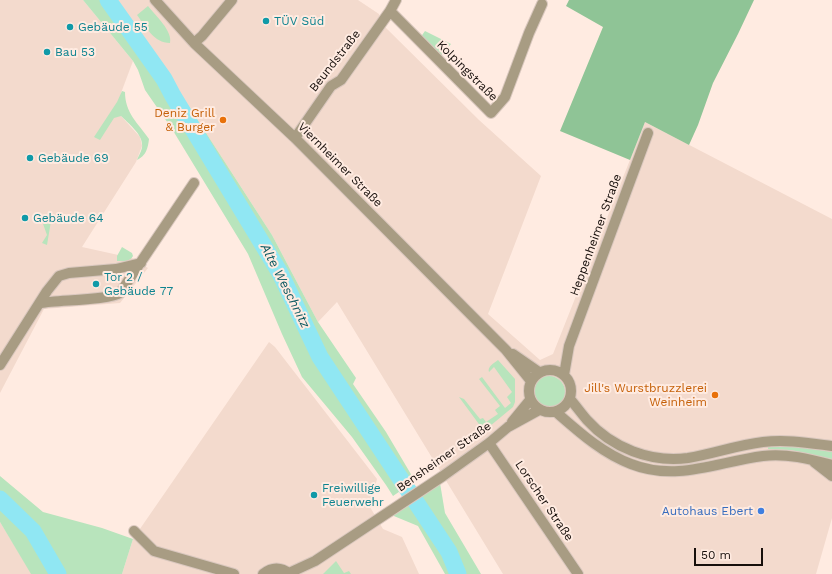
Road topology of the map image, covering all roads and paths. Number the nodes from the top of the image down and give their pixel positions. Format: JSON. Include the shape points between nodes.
{"nodes":[{"id":1,"x":154,"y":0,"type":"edge"},
{"id":2,"x":232,"y":0,"type":"edge"},
{"id":3,"x":396,"y":0,"type":"edge"},
{"id":4,"x":542,"y":4,"type":"dead end"},
{"id":5,"x":390,"y":11,"type":"junction"},
{"id":6,"x":194,"y":43,"type":"junction"},
{"id":7,"x":648,"y":133,"type":"dead end"},
{"id":8,"x":295,"y":138,"type":"junction"},
{"id":9,"x":194,"y":183,"type":"dead end"},
{"id":10,"x":141,"y":263,"type":"junction"},
{"id":11,"x":41,"y":303,"type":"junction"},
{"id":12,"x":569,"y":346,"type":"junction"},
{"id":13,"x":506,"y":350,"type":"junction"},
{"id":14,"x":0,"y":365,"type":"edge"},
{"id":15,"x":553,"y":370,"type":"junction"},
{"id":16,"x":539,"y":372,"type":"junction"},
{"id":17,"x":564,"y":375,"type":"junction"},
{"id":18,"x":530,"y":381,"type":"junction"},
{"id":19,"x":570,"y":399,"type":"junction"},
{"id":20,"x":530,"y":400,"type":"junction"},
{"id":21,"x":539,"y":410,"type":"junction"},
{"id":22,"x":556,"y":412,"type":"junction"},
{"id":23,"x":508,"y":427,"type":"junction"},
{"id":24,"x":489,"y":443,"type":"junction"},
{"id":25,"x":832,"y":446,"type":"edge"},
{"id":26,"x":811,"y":459,"type":"junction"},
{"id":27,"x":832,"y":464,"type":"edge"},
{"id":28,"x":832,"y":476,"type":"edge"},
{"id":29,"x":134,"y":531,"type":"dead end"},
{"id":30,"x":315,"y":561,"type":"junction"},
{"id":31,"x":230,"y":574,"type":"edge"},
{"id":32,"x":234,"y":574,"type":"edge"},
{"id":33,"x":263,"y":574,"type":"edge"},
{"id":34,"x":290,"y":574,"type":"edge"},
{"id":35,"x":303,"y":574,"type":"edge"},
{"id":36,"x":578,"y":574,"type":"edge"}],
"edges":[{"from":1,"to":6,"type":"street","name":"Viernheimer Straße"},
{"from":2,"to":6,"type":"street"},
{"from":3,"to":5,"type":"street","name":"Beundstraße"},
{"from":4,"to":5,"type":"street","name":"Kolpingstraße","via":[[505,97],[491,114]]},
{"from":5,"to":8,"type":"street","name":"Beundstraße","via":[[341,80],[331,86]]},
{"from":6,"to":8,"type":"street","name":"Viernheimer Straße"},
{"from":7,"to":12,"type":"street","name":"Heppenheimer Straße"},
{"from":8,"to":13,"type":"street","name":"Viernheimer Straße"},
{"from":9,"to":10,"type":"street"},
{"from":10,"to":11,"type":"street","via":[[116,269],[64,274],[53,283]]},
{"from":10,"to":11,"type":"street","via":[[117,295]]},
{"from":11,"to":14,"type":"street"},
{"from":12,"to":15,"type":"street","name":"Heppenheimer Straße"},
{"from":12,"to":17,"type":"street","name":"Heppenheimer Straße"},
{"from":13,"to":16,"type":"street","name":"Viernheimer Straße"},
{"from":13,"to":18,"type":"street","name":"Viernheimer Straße"},
{"from":15,"to":16,"type":"street"},
{"from":15,"to":17,"type":"street"},
{"from":16,"to":18,"type":"street"},
{"from":17,"to":19,"type":"street","via":[[571,386]]},
{"from":18,"to":20,"type":"street"},
{"from":19,"to":22,"type":"street"},
{"from":19,"to":25,"type":"street","via":[[588,421],[606,437],[625,448],[665,459],[689,458],[764,441]]},
{"from":20,"to":21,"type":"street"},
{"from":20,"to":23,"type":"street","name":"Bensheimer Straße"},
{"from":21,"to":22,"type":"street"},
{"from":21,"to":23,"type":"street","name":"Bensheimer Straße"},
{"from":22,"to":26,"type":"street","via":[[614,457],[652,470],[702,470],[763,456],[783,455]]},
{"from":23,"to":24,"type":"street","name":"Bensheimer Straße"},
{"from":24,"to":30,"type":"street","name":"Bensheimer Straße"},
{"from":24,"to":36,"type":"street","name":"Lorscher Straße"},
{"from":26,"to":27,"type":"street"},
{"from":26,"to":28,"type":"street"},
{"from":29,"to":31,"type":"street","via":[[154,551]]},
{"from":30,"to":34,"type":"street","name":"Bensheimer Straße"},
{"from":30,"to":35,"type":"street","name":"Bensheimer Straße"},
{"from":31,"to":32,"type":"street"},
{"from":33,"to":34,"type":"street","name":"Bensheimer Straße","via":[[277,568]]}]}
